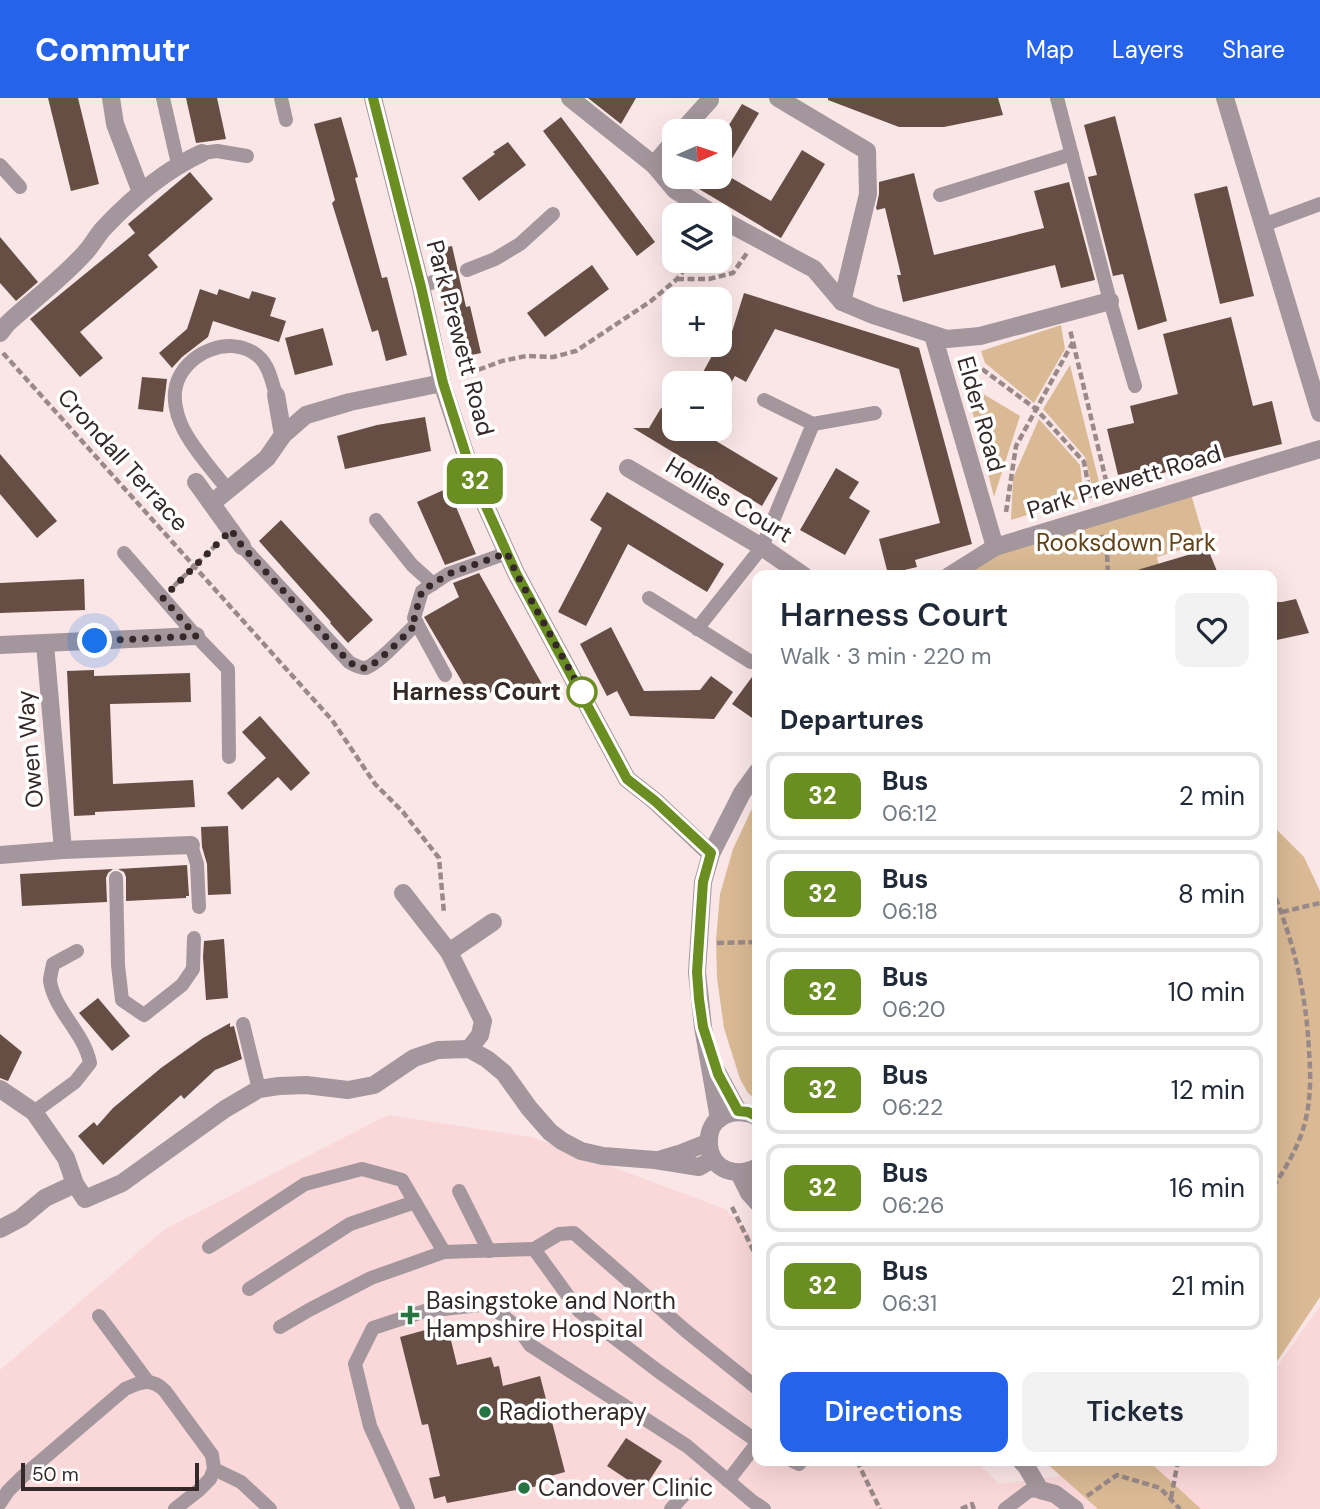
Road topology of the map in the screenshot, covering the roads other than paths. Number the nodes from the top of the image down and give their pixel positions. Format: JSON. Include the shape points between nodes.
{"nodes":[{"id":1,"x":111,"y":98,"type":"edge"},
{"id":2,"x":163,"y":98,"type":"edge"},
{"id":3,"x":281,"y":98,"type":"edge"},
{"id":4,"x":373,"y":98,"type":"edge"},
{"id":5,"x":570,"y":98,"type":"edge"},
{"id":6,"x":778,"y":98,"type":"edge"},
{"id":7,"x":1057,"y":98,"type":"edge"},
{"id":8,"x":1225,"y":98,"type":"edge"},
{"id":9,"x":710,"y":100,"type":"dead end"},
{"id":10,"x":693,"y":119,"type":"edge"},
{"id":11,"x":286,"y":120,"type":"dead end"},
{"id":12,"x":202,"y":153,"type":"joint"},
{"id":13,"x":1072,"y":154,"type":"junction"},
{"id":14,"x":662,"y":155,"type":"edge"},
{"id":15,"x":247,"y":156,"type":"dead end"},
{"id":16,"x":178,"y":164,"type":"junction"},
{"id":17,"x":0,"y":165,"type":"edge"},
{"id":18,"x":654,"y":165,"type":"junction"},
{"id":19,"x":20,"y":187,"type":"dead end"},
{"id":20,"x":141,"y":192,"type":"junction"},
{"id":21,"x":940,"y":195,"type":"dead end"},
{"id":22,"x":695,"y":203,"type":"edge"},
{"id":23,"x":1320,"y":204,"type":"edge"},
{"id":24,"x":553,"y":214,"type":"dead end"},
{"id":25,"x":732,"y":225,"type":"edge"},
{"id":26,"x":1263,"y":225,"type":"junction"},
{"id":27,"x":467,"y":270,"type":"dead end"},
{"id":28,"x":1110,"y":301,"type":"junction"},
{"id":29,"x":842,"y":302,"type":"junction"},
{"id":30,"x":0,"y":333,"type":"edge"},
{"id":31,"x":933,"y":335,"type":"junction"},
{"id":32,"x":443,"y":383,"type":"junction"},
{"id":33,"x":1135,"y":386,"type":"dead end"},
{"id":34,"x":276,"y":395,"type":"joint"},
{"id":35,"x":764,"y":400,"type":"dead end"},
{"id":36,"x":875,"y":413,"type":"dead end"},
{"id":37,"x":1320,"y":413,"type":"edge"},
{"id":38,"x":813,"y":424,"type":"junction"},
{"id":39,"x":284,"y":435,"type":"junction"},
{"id":40,"x":1320,"y":449,"type":"edge"},
{"id":41,"x":628,"y":468,"type":"dead end"},
{"id":42,"x":196,"y":482,"type":"dead end"},
{"id":43,"x":228,"y":490,"type":"junction"},
{"id":44,"x":212,"y":503,"type":"junction"},
{"id":45,"x":376,"y":520,"type":"dead end"},
{"id":46,"x":242,"y":546,"type":"joint"},
{"id":47,"x":762,"y":547,"type":"junction"},
{"id":48,"x":995,"y":547,"type":"junction"},
{"id":49,"x":124,"y":553,"type":"dead end"},
{"id":50,"x":507,"y":553,"type":"junction"},
{"id":51,"x":795,"y":570,"type":"edge"},
{"id":52,"x":959,"y":570,"type":"edge"},
{"id":53,"x":433,"y":584,"type":"junction"},
{"id":54,"x":649,"y":598,"type":"dead end"},
{"id":55,"x":417,"y":623,"type":"junction"},
{"id":56,"x":697,"y":629,"type":"junction"},
{"id":57,"x":196,"y":636,"type":"junction"},
{"id":58,"x":45,"y":644,"type":"junction"},
{"id":59,"x":0,"y":645,"type":"edge"},
{"id":60,"x":751,"y":662,"type":"dead end"},
{"id":61,"x":445,"y":675,"type":"dead end"},
{"id":62,"x":229,"y":757,"type":"dead end"},
{"id":63,"x":752,"y":779,"type":"edge"},
{"id":64,"x":191,"y":845,"type":"joint"},
{"id":65,"x":63,"y":850,"type":"junction"},
{"id":66,"x":711,"y":853,"type":"junction"},
{"id":67,"x":0,"y":855,"type":"edge"},
{"id":68,"x":116,"y":878,"type":"dead end"},
{"id":69,"x":403,"y":894,"type":"dead end"},
{"id":70,"x":199,"y":907,"type":"dead end"},
{"id":71,"x":493,"y":922,"type":"dead end"},
{"id":72,"x":194,"y":938,"type":"dead end"},
{"id":73,"x":77,"y":951,"type":"dead end"},
{"id":74,"x":449,"y":952,"type":"junction"},
{"id":75,"x":243,"y":1024,"type":"dead end"},
{"id":76,"x":703,"y":1027,"type":"junction"},
{"id":77,"x":469,"y":1049,"type":"junction"},
{"id":78,"x":0,"y":1089,"type":"edge"},
{"id":79,"x":259,"y":1089,"type":"junction"},
{"id":80,"x":738,"y":1111,"type":"junction"},
{"id":81,"x":34,"y":1112,"type":"junction"},
{"id":82,"x":752,"y":1114,"type":"edge"},
{"id":83,"x":719,"y":1119,"type":"junction"},
{"id":84,"x":711,"y":1150,"type":"junction"},
{"id":85,"x":752,"y":1170,"type":"edge"},
{"id":86,"x":738,"y":1173,"type":"junction"},
{"id":87,"x":75,"y":1184,"type":"junction"},
{"id":88,"x":459,"y":1191,"type":"dead end"},
{"id":89,"x":752,"y":1196,"type":"edge"},
{"id":90,"x":415,"y":1202,"type":"junction"},
{"id":91,"x":0,"y":1229,"type":"edge"},
{"id":92,"x":209,"y":1247,"type":"dead end"},
{"id":93,"x":534,"y":1249,"type":"junction"},
{"id":94,"x":489,"y":1251,"type":"junction"},
{"id":95,"x":444,"y":1252,"type":"junction"},
{"id":96,"x":249,"y":1289,"type":"dead end"},
{"id":97,"x":99,"y":1316,"type":"dead end"},
{"id":98,"x":280,"y":1327,"type":"dead end"},
{"id":99,"x":148,"y":1382,"type":"junction"},
{"id":100,"x":752,"y":1384,"type":"edge"},
{"id":101,"x":752,"y":1438,"type":"edge"},
{"id":102,"x":752,"y":1450,"type":"edge"},
{"id":103,"x":1026,"y":1466,"type":"edge"},
{"id":104,"x":214,"y":1469,"type":"junction"},
{"id":105,"x":728,"y":1481,"type":"junction"},
{"id":106,"x":695,"y":1483,"type":"dead end"},
{"id":107,"x":1040,"y":1490,"type":"junction"},
{"id":108,"x":0,"y":1503,"type":"edge"},
{"id":109,"x":753,"y":1506,"type":"edge"},
{"id":110,"x":1073,"y":1508,"type":"edge"},
{"id":111,"x":175,"y":1509,"type":"edge"},
{"id":112,"x":270,"y":1509,"type":"edge"},
{"id":113,"x":408,"y":1509,"type":"edge"},
{"id":114,"x":671,"y":1509,"type":"edge"},
{"id":115,"x":1005,"y":1509,"type":"edge"}],
"edges":[{"from":1,"to":20,"type":"street"},
{"from":2,"to":16,"type":"lane"},
{"from":3,"to":11,"type":"lane"},
{"from":4,"to":32,"type":"street","name":"Park Prewett Road","via":[[430,284]]},
{"from":5,"to":18,"type":"street"},
{"from":6,"to":29,"type":"street","via":[[867,151],[868,194]]},
{"from":7,"to":13,"type":"lane"},
{"from":8,"to":26,"type":"street"},
{"from":9,"to":10,"type":"street"},
{"from":12,"to":15,"type":"lane"},
{"from":12,"to":16,"type":"street"},
{"from":13,"to":21,"type":"lane"},
{"from":13,"to":28,"type":"lane"},
{"from":14,"to":18,"type":"street"},
{"from":16,"to":20,"type":"street"},
{"from":17,"to":19,"type":"lane"},
{"from":18,"to":22,"type":"street","via":[[675,190]]},
{"from":20,"to":30,"type":"street","via":[[86,252]]},
{"from":23,"to":26,"type":"lane"},
{"from":24,"to":27,"type":"lane","via":[[520,244]]},
{"from":25,"to":29,"type":"street","via":[[814,269]]},
{"from":26,"to":37,"type":"street"},
{"from":28,"to":31,"type":"street","via":[[980,336],[947,340]]},
{"from":28,"to":33,"type":"lane"},
{"from":29,"to":31,"type":"street"},
{"from":31,"to":48,"type":"street","name":"Elder Road"},
{"from":32,"to":39,"type":"street","via":[[306,415]]},
{"from":32,"to":50,"type":"street","name":"Park Prewett Road","via":[[474,480]]},
{"from":34,"to":39,"type":"street"},
{"from":34,"to":43,"type":"lane","via":[[260,357],[238,346],[220,346],[203,353],[187,364],[181,375],[175,403],[181,424]]},
{"from":35,"to":38,"type":"lane"},
{"from":36,"to":38,"type":"lane"},
{"from":38,"to":47,"type":"lane"},
{"from":39,"to":43,"type":"street","via":[[267,458]]},
{"from":40,"to":48,"type":"street","name":"Park Prewett Road"},
{"from":41,"to":47,"type":"street","name":"Hollies Court"},
{"from":42,"to":44,"type":"street"},
{"from":43,"to":44,"type":"street"},
{"from":44,"to":46,"type":"street"},
{"from":45,"to":53,"type":"lane"},
{"from":46,"to":55,"type":"lane","via":[[357,667],[374,664]]},
{"from":47,"to":51,"type":"street","name":"Hollies Court"},
{"from":47,"to":56,"type":"lane"},
{"from":48,"to":52,"type":"street","name":"Park Prewett Road"},
{"from":49,"to":57,"type":"lane"},
{"from":50,"to":53,"type":"lane"},
{"from":50,"to":66,"type":"street","name":"Park Prewett Road","via":[[627,779]]},
{"from":53,"to":55,"type":"lane","via":[[422,591],[414,618]]},
{"from":54,"to":56,"type":"lane"},
{"from":55,"to":61,"type":"lane"},
{"from":56,"to":60,"type":"lane"},
{"from":57,"to":58,"type":"street"},
{"from":57,"to":62,"type":"lane","via":[[228,669]]},
{"from":58,"to":59,"type":"street"},
{"from":58,"to":65,"type":"street","name":"Owen Way"},
{"from":63,"to":66,"type":"street"},
{"from":64,"to":65,"type":"street"},
{"from":64,"to":70,"type":"lane","via":[[197,864]]},
{"from":65,"to":67,"type":"street"},
{"from":66,"to":76,"type":"street","via":[[703,882],[697,972]]},
{"from":68,"to":72,"type":"lane","via":[[122,1000],[144,1016],[182,985],[192,969]]},
{"from":69,"to":74,"type":"street"},
{"from":71,"to":74,"type":"street"},
{"from":73,"to":81,"type":"lane","via":[[52,964],[50,979],[56,1001],[87,1049],[90,1063],[75,1082]]},
{"from":74,"to":77,"type":"street","via":[[484,1021]]},
{"from":75,"to":79,"type":"lane"},
{"from":76,"to":80,"type":"street","via":[[718,1074]]},
{"from":76,"to":83,"type":"street"},
{"from":77,"to":79,"type":"street","via":[[438,1050],[414,1058],[374,1084],[348,1090],[306,1085]]},
{"from":77,"to":84,"type":"street","via":[[504,1073],[540,1123],[581,1151],[699,1167]]},
{"from":78,"to":81,"type":"street"},
{"from":79,"to":87,"type":"street","via":[[122,1183],[85,1199]]},
{"from":80,"to":82,"type":"street"},
{"from":80,"to":83,"type":"street"},
{"from":81,"to":87,"type":"street","via":[[65,1158]]},
{"from":83,"to":84,"type":"street","via":[[712,1127]]},
{"from":84,"to":86,"type":"street","via":[[718,1165]]},
{"from":85,"to":86,"type":"street"},
{"from":86,"to":89,"type":"street"},
{"from":87,"to":91,"type":"street"},
{"from":88,"to":94,"type":"lane"},
{"from":90,"to":92,"type":"lane","via":[[402,1180],[362,1169],[305,1184]]},
{"from":90,"to":95,"type":"lane"},
{"from":90,"to":96,"type":"lane","via":[[350,1224]]},
{"from":93,"to":94,"type":"lane"},
{"from":93,"to":100,"type":"lane","via":[[559,1234],[574,1233]]},
{"from":93,"to":101,"type":"lane","via":[[579,1311]]},
{"from":94,"to":95,"type":"lane"},
{"from":95,"to":98,"type":"lane","via":[[371,1278]]},
{"from":97,"to":99,"type":"lane"},
{"from":99,"to":104,"type":"lane","via":[[165,1391],[203,1441]]},
{"from":99,"to":108,"type":"lane","via":[[125,1389],[22,1477]]},
{"from":102,"to":105,"type":"lane"},
{"from":103,"to":107,"type":"street"},
{"from":104,"to":111,"type":"lane","via":[[200,1490]]},
{"from":104,"to":112,"type":"lane","via":[[241,1482]]},
{"from":105,"to":109,"type":"lane"},
{"from":105,"to":113,"type":"lane","via":[[687,1446],[530,1345],[518,1328],[489,1304],[425,1311],[373,1328],[355,1364],[370,1426]]},
{"from":106,"to":114,"type":"lane"},
{"from":107,"to":110,"type":"street","via":[[1055,1494]]},
{"from":107,"to":115,"type":"lane","via":[[1029,1491]]}]}
